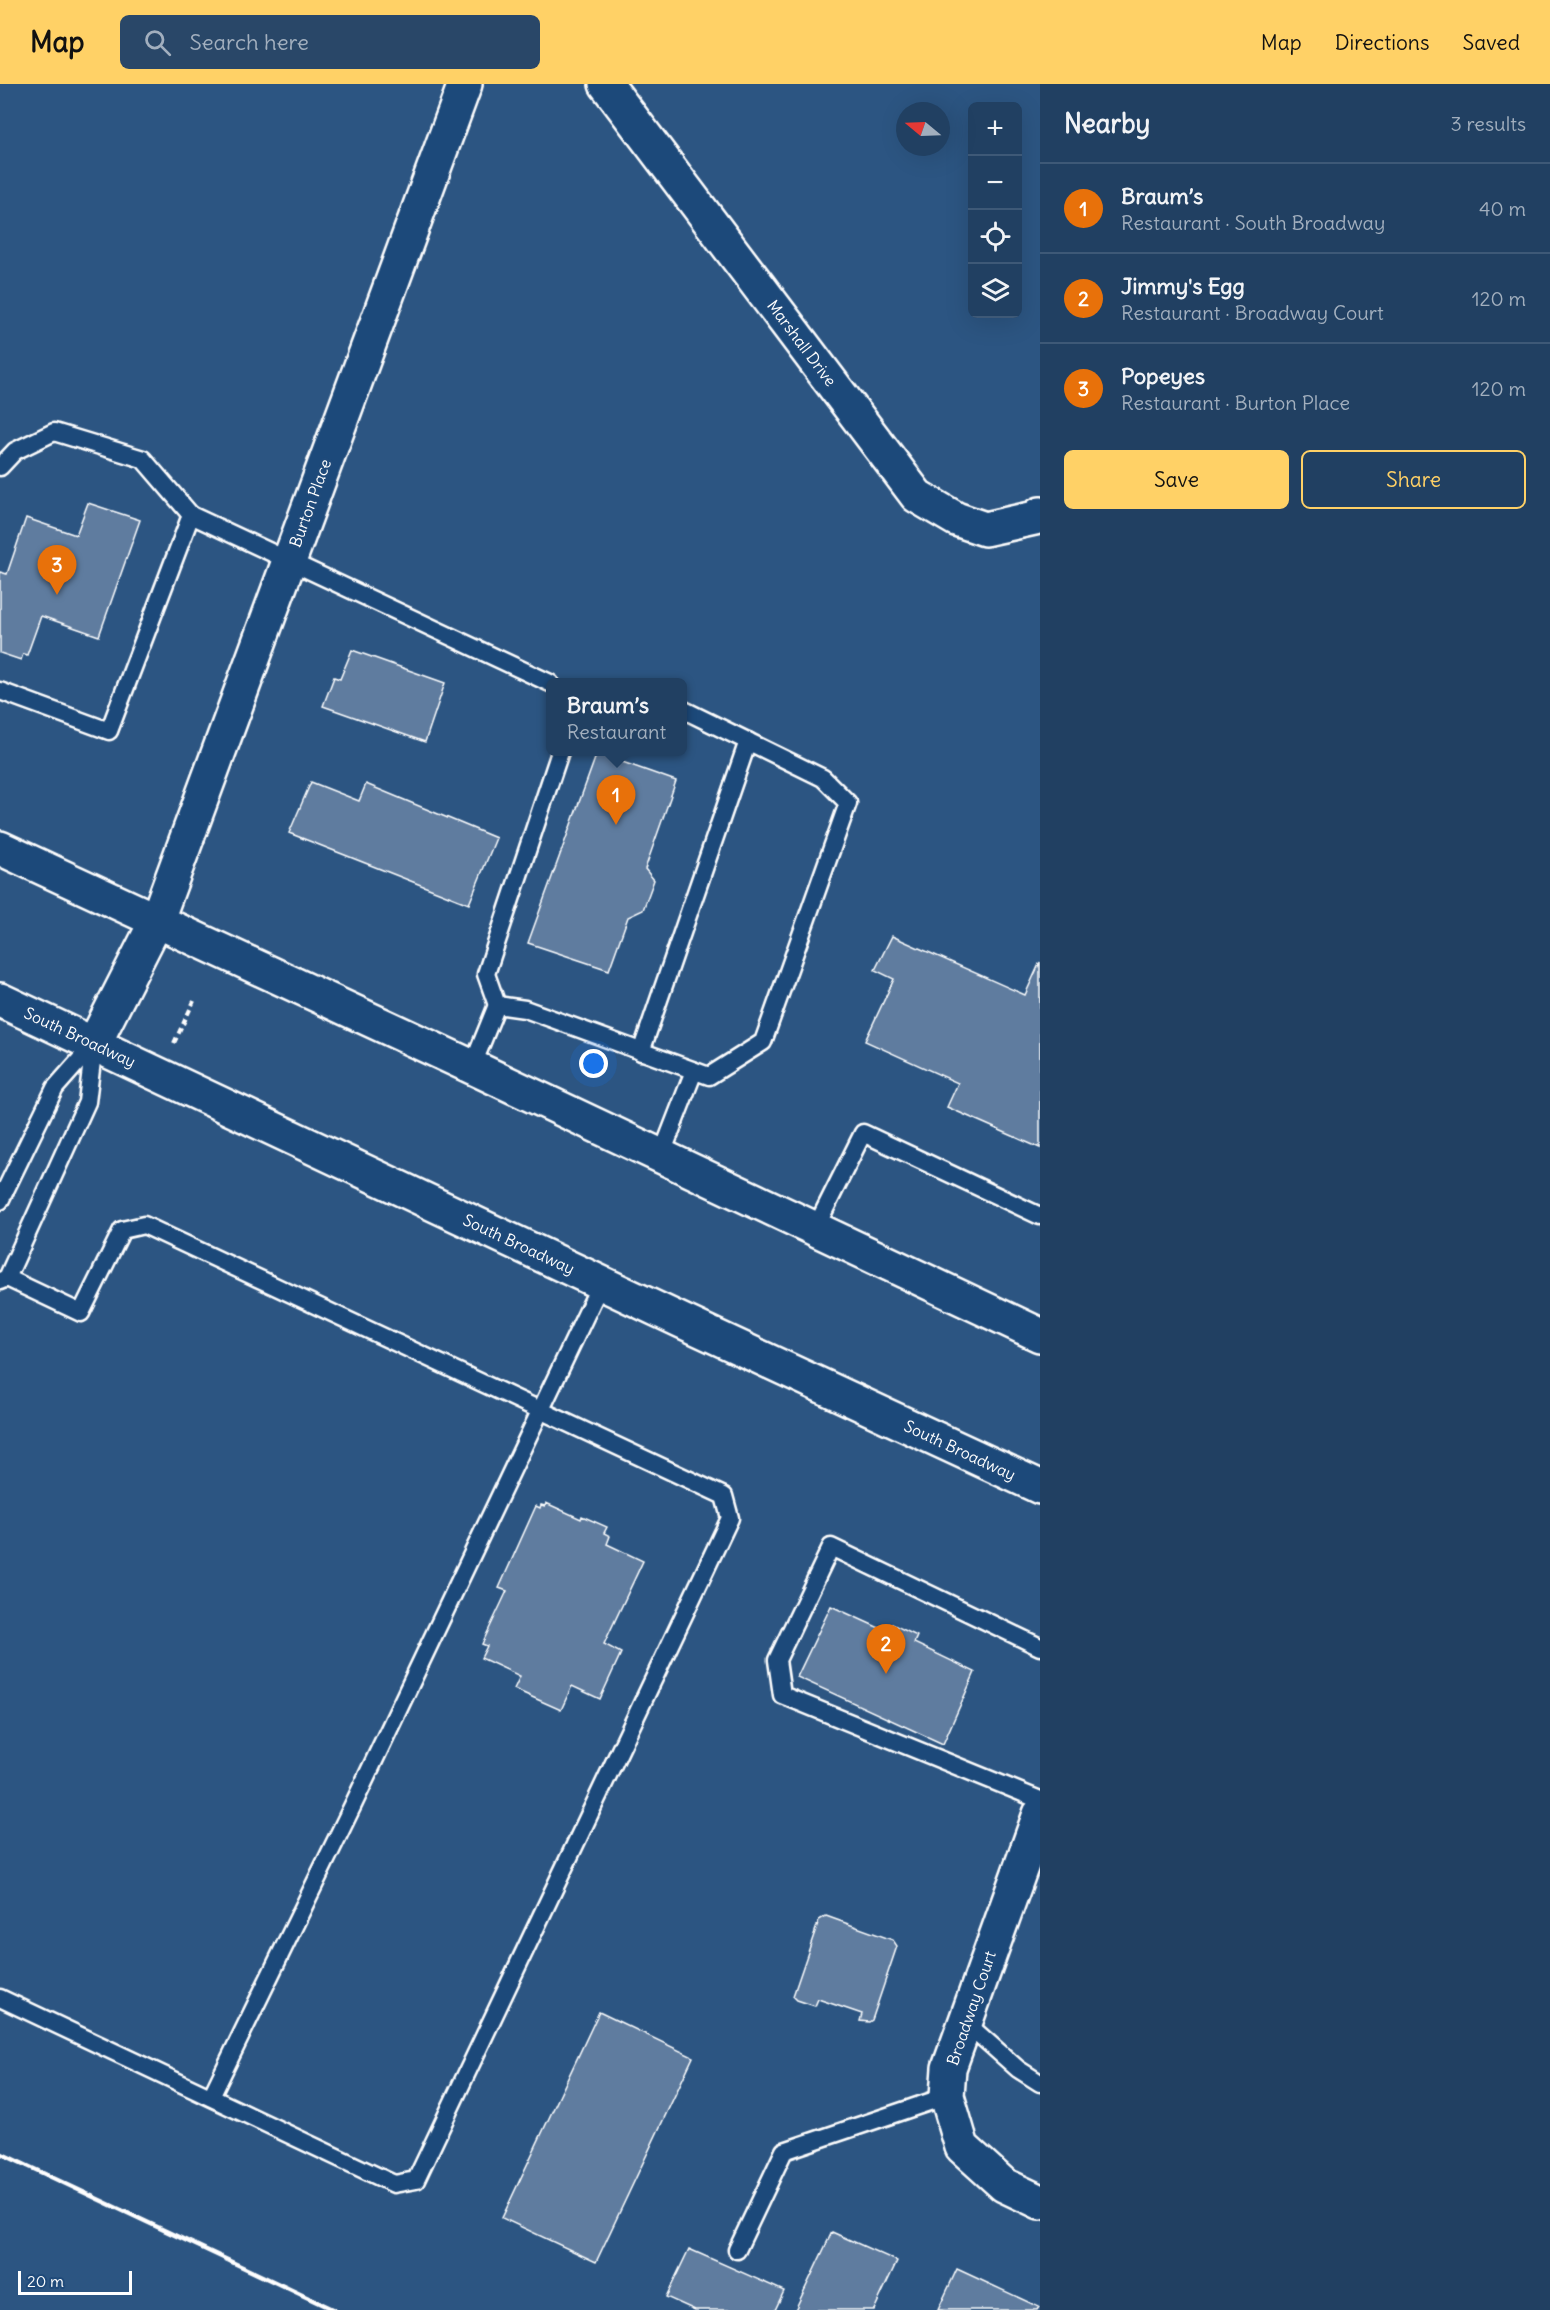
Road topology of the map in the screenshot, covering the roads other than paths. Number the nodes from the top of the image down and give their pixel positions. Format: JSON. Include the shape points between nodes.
{"nodes":[{"id":1,"x":465,"y":84,"type":"edge"},
{"id":2,"x":606,"y":84,"type":"edge"},
{"id":3,"x":0,"y":467,"type":"edge"},
{"id":4,"x":1040,"y":514,"type":"edge"},
{"id":5,"x":191,"y":515,"type":"junction"},
{"id":6,"x":289,"y":560,"type":"junction"},
{"id":7,"x":546,"y":681,"type":"edge"},
{"id":8,"x":0,"y":691,"type":"edge"},
{"id":9,"x":687,"y":711,"type":"edge"},
{"id":10,"x":748,"y":741,"type":"junction"},
{"id":11,"x":559,"y":756,"type":"edge"},
{"id":12,"x":0,"y":848,"type":"edge"},
{"id":13,"x":156,"y":922,"type":"junction"},
{"id":14,"x":0,"y":999,"type":"edge"},
{"id":15,"x":497,"y":1005,"type":"junction"},
{"id":16,"x":94,"y":1044,"type":"junction"},
{"id":17,"x":641,"y":1052,"type":"junction"},
{"id":18,"x":472,"y":1067,"type":"junction"},
{"id":19,"x":694,"y":1071,"type":"junction"},
{"id":20,"x":661,"y":1156,"type":"junction"},
{"id":21,"x":5,"y":1176,"type":"edge"},
{"id":22,"x":0,"y":1201,"type":"edge"},
{"id":23,"x":1040,"y":1216,"type":"edge"},
{"id":24,"x":815,"y":1229,"type":"junction"},
{"id":25,"x":4,"y":1280,"type":"edge"},
{"id":26,"x":601,"y":1283,"type":"junction"},
{"id":27,"x":1040,"y":1335,"type":"edge"},
{"id":28,"x":540,"y":1410,"type":"junction"},
{"id":29,"x":1040,"y":1487,"type":"edge"},
{"id":30,"x":1040,"y":1647,"type":"edge"},
{"id":31,"x":1040,"y":1800,"type":"edge"},
{"id":32,"x":1040,"y":1814,"type":"edge"},
{"id":33,"x":0,"y":1998,"type":"edge"},
{"id":34,"x":965,"y":2022,"type":"junction"},
{"id":35,"x":1040,"y":2083,"type":"edge"},
{"id":36,"x":947,"y":2096,"type":"junction"},
{"id":37,"x":211,"y":2097,"type":"junction"},
{"id":38,"x":1040,"y":2202,"type":"edge"},
{"id":39,"x":737,"y":2250,"type":"dead end"}],
"edges":[{"from":1,"to":6,"type":"main road","name":"Burton Place"},
{"from":2,"to":4,"type":"main road","name":"Marshall Drive","via":[[917,496],[956,519],[985,529]]},
{"from":3,"to":5,"type":"lane","via":[[15,451],[54,432],[143,459]]},
{"from":5,"to":6,"type":"lane"},
{"from":5,"to":8,"type":"lane","via":[[109,731]]},
{"from":6,"to":7,"type":"lane"},
{"from":6,"to":13,"type":"main road","name":"Burton Place"},
{"from":9,"to":10,"type":"lane"},
{"from":10,"to":17,"type":"lane"},
{"from":10,"to":19,"type":"lane","via":[[823,778],[848,805],[763,1042],[711,1076]]},
{"from":11,"to":15,"type":"lane","via":[[486,974]]},
{"from":12,"to":13,"type":"main road"},
{"from":13,"to":16,"type":"main road","name":"Burton Place"},
{"from":13,"to":18,"type":"main road"},
{"from":14,"to":16,"type":"main road","name":"South Broadway"},
{"from":15,"to":17,"type":"lane","via":[[525,1009]]},
{"from":15,"to":18,"type":"lane"},
{"from":16,"to":21,"type":"lane","via":[[55,1088]]},
{"from":16,"to":25,"type":"lane","via":[[87,1102]]},
{"from":16,"to":26,"type":"main road","name":"South Broadway"},
{"from":17,"to":19,"type":"lane"},
{"from":18,"to":20,"type":"main road"},
{"from":19,"to":20,"type":"lane"},
{"from":20,"to":24,"type":"main road"},
{"from":21,"to":22,"type":"lane"},
{"from":23,"to":24,"type":"lane","via":[[863,1133]]},
{"from":24,"to":27,"type":"main road"},
{"from":25,"to":28,"type":"lane","via":[[81,1313],[122,1230],[144,1225]]},
{"from":26,"to":28,"type":"lane"},
{"from":26,"to":29,"type":"main road","name":"South Broadway"},
{"from":28,"to":37,"type":"lane"},
{"from":28,"to":37,"type":"lane","via":[[724,1496],[730,1518],[446,2118],[416,2180],[394,2184]]},
{"from":30,"to":31,"type":"lane","via":[[831,1547],[777,1659],[782,1695]]},
{"from":32,"to":34,"type":"main road","name":"Broadway Court"},
{"from":33,"to":37,"type":"lane"},
{"from":34,"to":35,"type":"lane"},
{"from":34,"to":36,"type":"main road","name":"Broadway Court","via":[[950,2068]]},
{"from":36,"to":38,"type":"main road","name":"Broadway Court","via":[[962,2147],[1004,2185]]},
{"from":36,"to":39,"type":"lane","via":[[784,2151]]}]}
